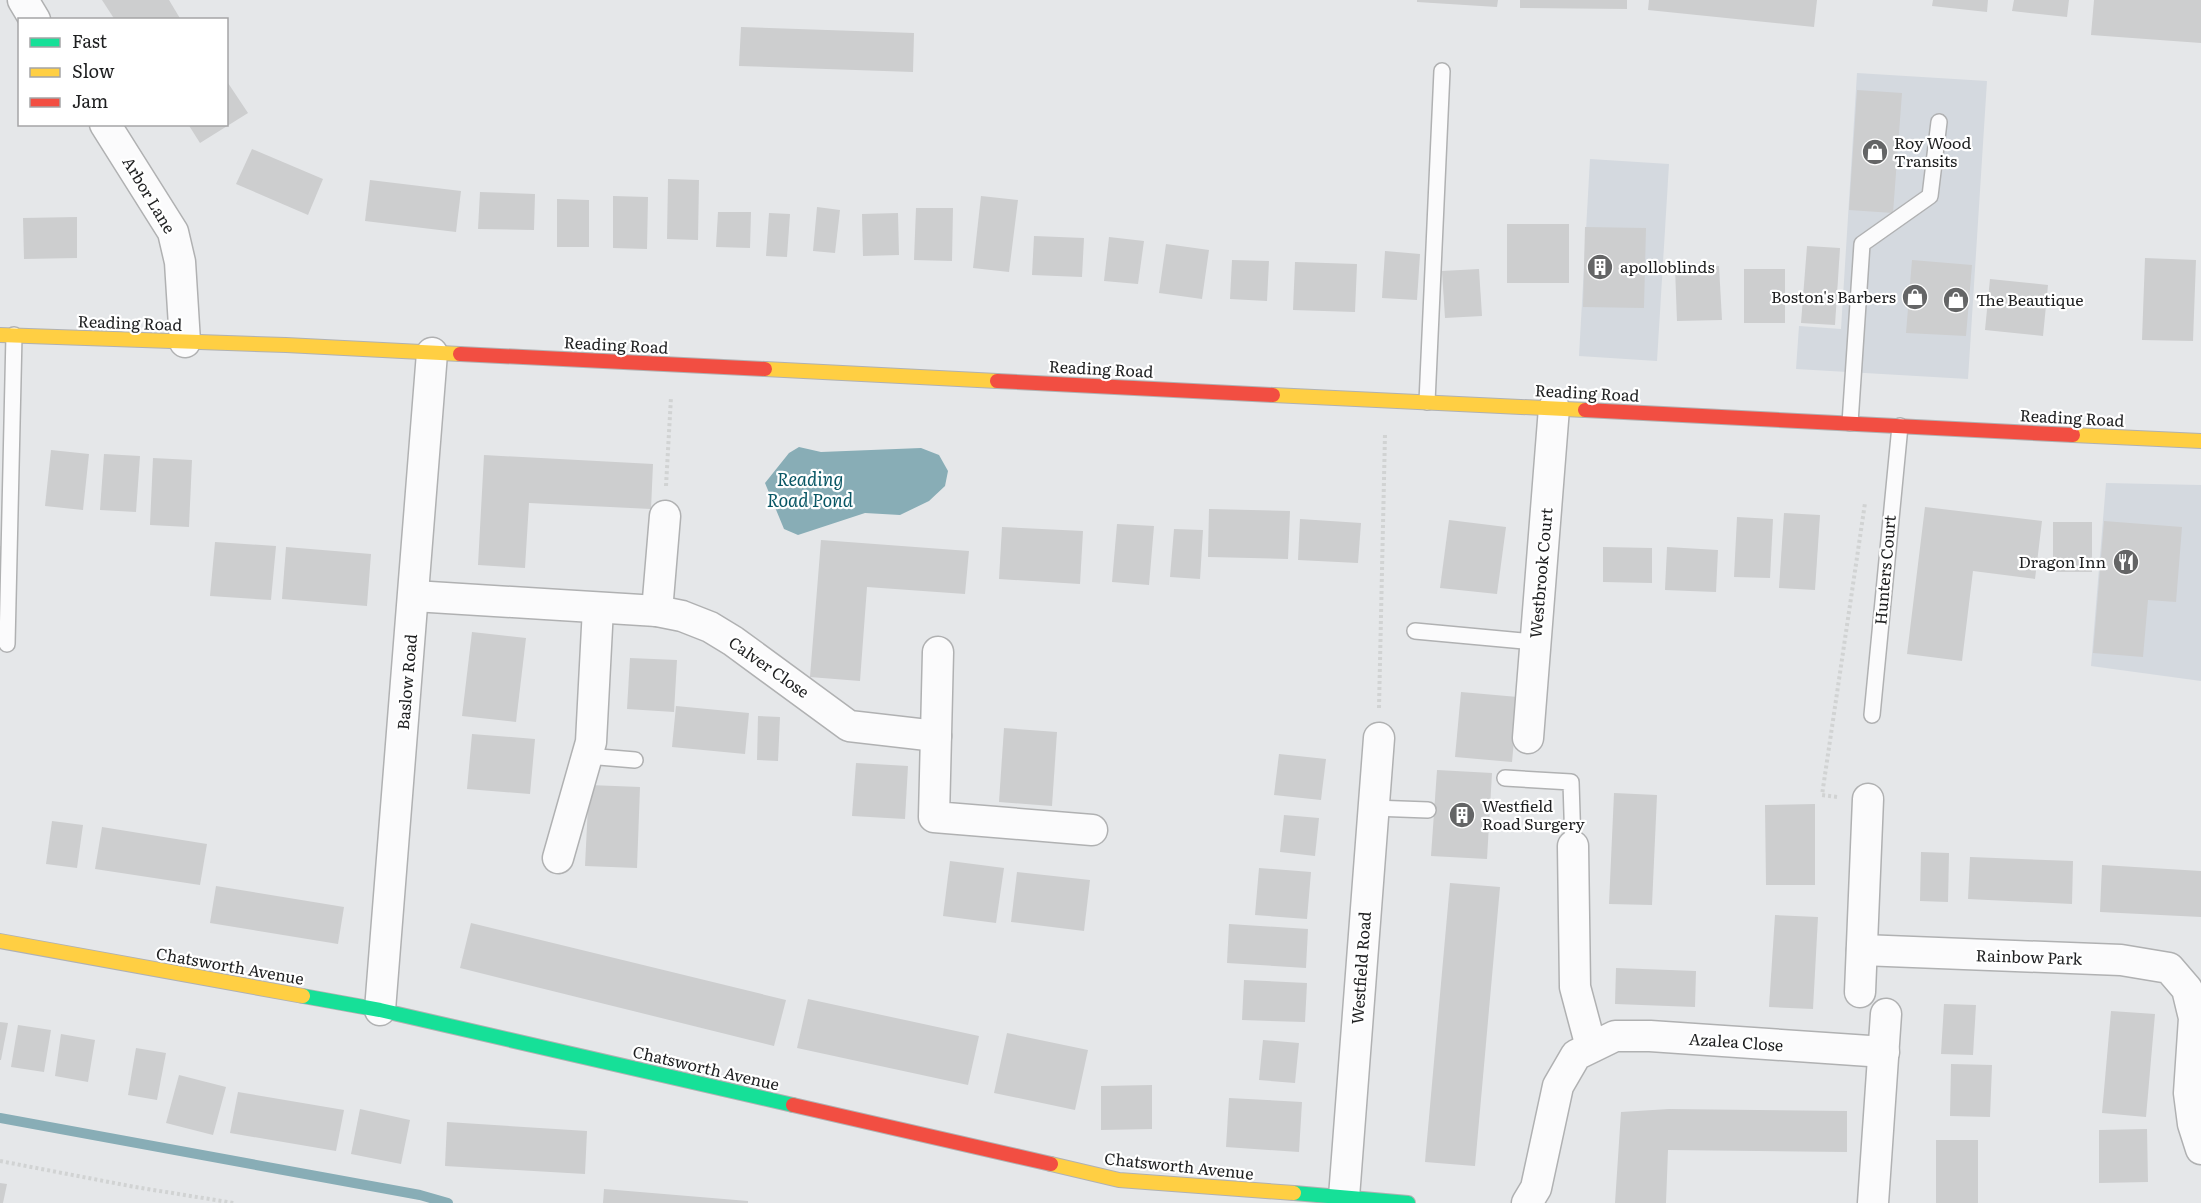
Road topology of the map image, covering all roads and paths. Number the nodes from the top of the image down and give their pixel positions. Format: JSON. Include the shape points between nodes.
{"nodes":[{"id":1,"x":23,"y":0,"type":"edge"},
{"id":2,"x":34,"y":18,"type":"edge"},
{"id":3,"x":1442,"y":71,"type":"dead end"},
{"id":4,"x":1939,"y":122,"type":"dead end"},
{"id":5,"x":106,"y":126,"type":"edge"},
{"id":6,"x":7,"y":335,"type":"edge"},
{"id":7,"x":185,"y":342,"type":"junction"},
{"id":8,"x":432,"y":353,"type":"junction"},
{"id":9,"x":672,"y":397,"type":"dead end"},
{"id":10,"x":1427,"y":402,"type":"junction"},
{"id":11,"x":1554,"y":408,"type":"junction"},
{"id":12,"x":1850,"y":423,"type":"junction"},
{"id":13,"x":1899,"y":426,"type":"junction"},
{"id":14,"x":1385,"y":433,"type":"dead end"},
{"id":15,"x":2201,"y":441,"type":"edge"},
{"id":16,"x":1866,"y":493,"type":"dead end"},
{"id":17,"x":664,"y":516,"type":"joint"},
{"id":18,"x":414,"y":596,"type":"junction"},
{"id":19,"x":598,"y":608,"type":"junction"},
{"id":20,"x":657,"y":611,"type":"junction"},
{"id":21,"x":1415,"y":631,"type":"dead end"},
{"id":22,"x":1536,"y":642,"type":"junction"},
{"id":23,"x":7,"y":644,"type":"dead end"},
{"id":24,"x":938,"y":652,"type":"dead end"},
{"id":25,"x":1872,"y":715,"type":"dead end"},
{"id":26,"x":936,"y":736,"type":"junction"},
{"id":27,"x":1379,"y":738,"type":"joint"},
{"id":28,"x":1528,"y":738,"type":"dead end"},
{"id":29,"x":587,"y":756,"type":"junction"},
{"id":30,"x":635,"y":760,"type":"dead end"},
{"id":31,"x":1505,"y":777,"type":"dead end"},
{"id":32,"x":1868,"y":799,"type":"joint"},
{"id":33,"x":1373,"y":808,"type":"junction"},
{"id":34,"x":1428,"y":810,"type":"dead end"},
{"id":35,"x":1092,"y":830,"type":"dead end"},
{"id":36,"x":1573,"y":846,"type":"joint"},
{"id":37,"x":558,"y":858,"type":"dead end"},
{"id":38,"x":0,"y":941,"type":"edge"},
{"id":39,"x":1862,"y":950,"type":"junction"},
{"id":40,"x":2194,"y":986,"type":"edge"},
{"id":41,"x":1860,"y":992,"type":"dead end"},
{"id":42,"x":380,"y":1010,"type":"junction"},
{"id":43,"x":1886,"y":1014,"type":"dead end"},
{"id":44,"x":1591,"y":1047,"type":"junction"},
{"id":45,"x":1884,"y":1052,"type":"junction"},
{"id":46,"x":2201,"y":1149,"type":"edge"},
{"id":47,"x":0,"y":1161,"type":"edge"},
{"id":48,"x":1344,"y":1197,"type":"junction"},
{"id":49,"x":1377,"y":1201,"type":"edge"},
{"id":50,"x":234,"y":1203,"type":"edge"},
{"id":51,"x":1408,"y":1203,"type":"edge"},
{"id":52,"x":1527,"y":1203,"type":"edge"},
{"id":53,"x":1873,"y":1203,"type":"edge"}],
"edges":[{"from":1,"to":2,"type":"street"},
{"from":3,"to":10,"type":"lane"},
{"from":4,"to":12,"type":"lane","via":[[1930,196],[1862,244]]},
{"from":5,"to":7,"type":"street","name":"Arbor Lane","via":[[173,232],[180,262]]},
{"from":6,"to":7,"type":"main road","name":"Reading Road"},
{"from":6,"to":23,"type":"lane"},
{"from":7,"to":8,"type":"main road","name":"Reading Road"},
{"from":8,"to":10,"type":"main road","name":"Reading Road"},
{"from":8,"to":18,"type":"street","name":"Baslow Road"},
{"from":9,"to":17,"type":"path"},
{"from":10,"to":11,"type":"main road","name":"Reading Road"},
{"from":11,"to":12,"type":"main road","name":"Reading Road"},
{"from":11,"to":22,"type":"street","name":"Westbrook Court"},
{"from":12,"to":13,"type":"main road","name":"Reading Road"},
{"from":13,"to":15,"type":"main road","name":"Reading Road"},
{"from":13,"to":25,"type":"lane","name":"Hunters Court"},
{"from":14,"to":27,"type":"path"},
{"from":16,"to":32,"type":"path","via":[[1822,795]]},
{"from":17,"to":20,"type":"street"},
{"from":18,"to":19,"type":"street","name":"Calver Close"},
{"from":18,"to":42,"type":"street","name":"Baslow Road"},
{"from":19,"to":20,"type":"street","name":"Calver Close"},
{"from":19,"to":29,"type":"street"},
{"from":20,"to":26,"type":"street","name":"Calver Close","via":[[710,627],[849,726]]},
{"from":21,"to":22,"type":"lane"},
{"from":22,"to":28,"type":"street","name":"Westbrook Court"},
{"from":24,"to":26,"type":"street"},
{"from":26,"to":35,"type":"street","via":[[934,817]]},
{"from":27,"to":33,"type":"street","name":"Westfield Road"},
{"from":29,"to":30,"type":"lane"},
{"from":29,"to":37,"type":"street"},
{"from":31,"to":36,"type":"lane","via":[[1571,782]]},
{"from":32,"to":39,"type":"street"},
{"from":33,"to":34,"type":"lane"},
{"from":33,"to":48,"type":"street","name":"Westfield Road"},
{"from":36,"to":44,"type":"street","via":[[1575,987]]},
{"from":38,"to":42,"type":"main road","name":"Chatsworth Avenue"},
{"from":39,"to":40,"type":"street","name":"Rainbow Park","via":[[2121,960],[2169,968]]},
{"from":39,"to":41,"type":"street"},
{"from":40,"to":46,"type":"street","name":"Rainbow Park","via":[[2189,1093]]},
{"from":42,"to":48,"type":"main road","name":"Chatsworth Avenue","via":[[1119,1180]]},
{"from":43,"to":45,"type":"street"},
{"from":44,"to":45,"type":"street","name":"Azalea Close","via":[[1615,1036],[1650,1036]]},
{"from":44,"to":52,"type":"street","name":"Azalea Close","via":[[1576,1055],[1558,1086],[1536,1188]]},
{"from":45,"to":53,"type":"street"},
{"from":47,"to":50,"type":"path"},
{"from":48,"to":49,"type":"main road","name":"Chatsworth Avenue"},
{"from":49,"to":51,"type":"main road","name":"Chatsworth Avenue"}]}
